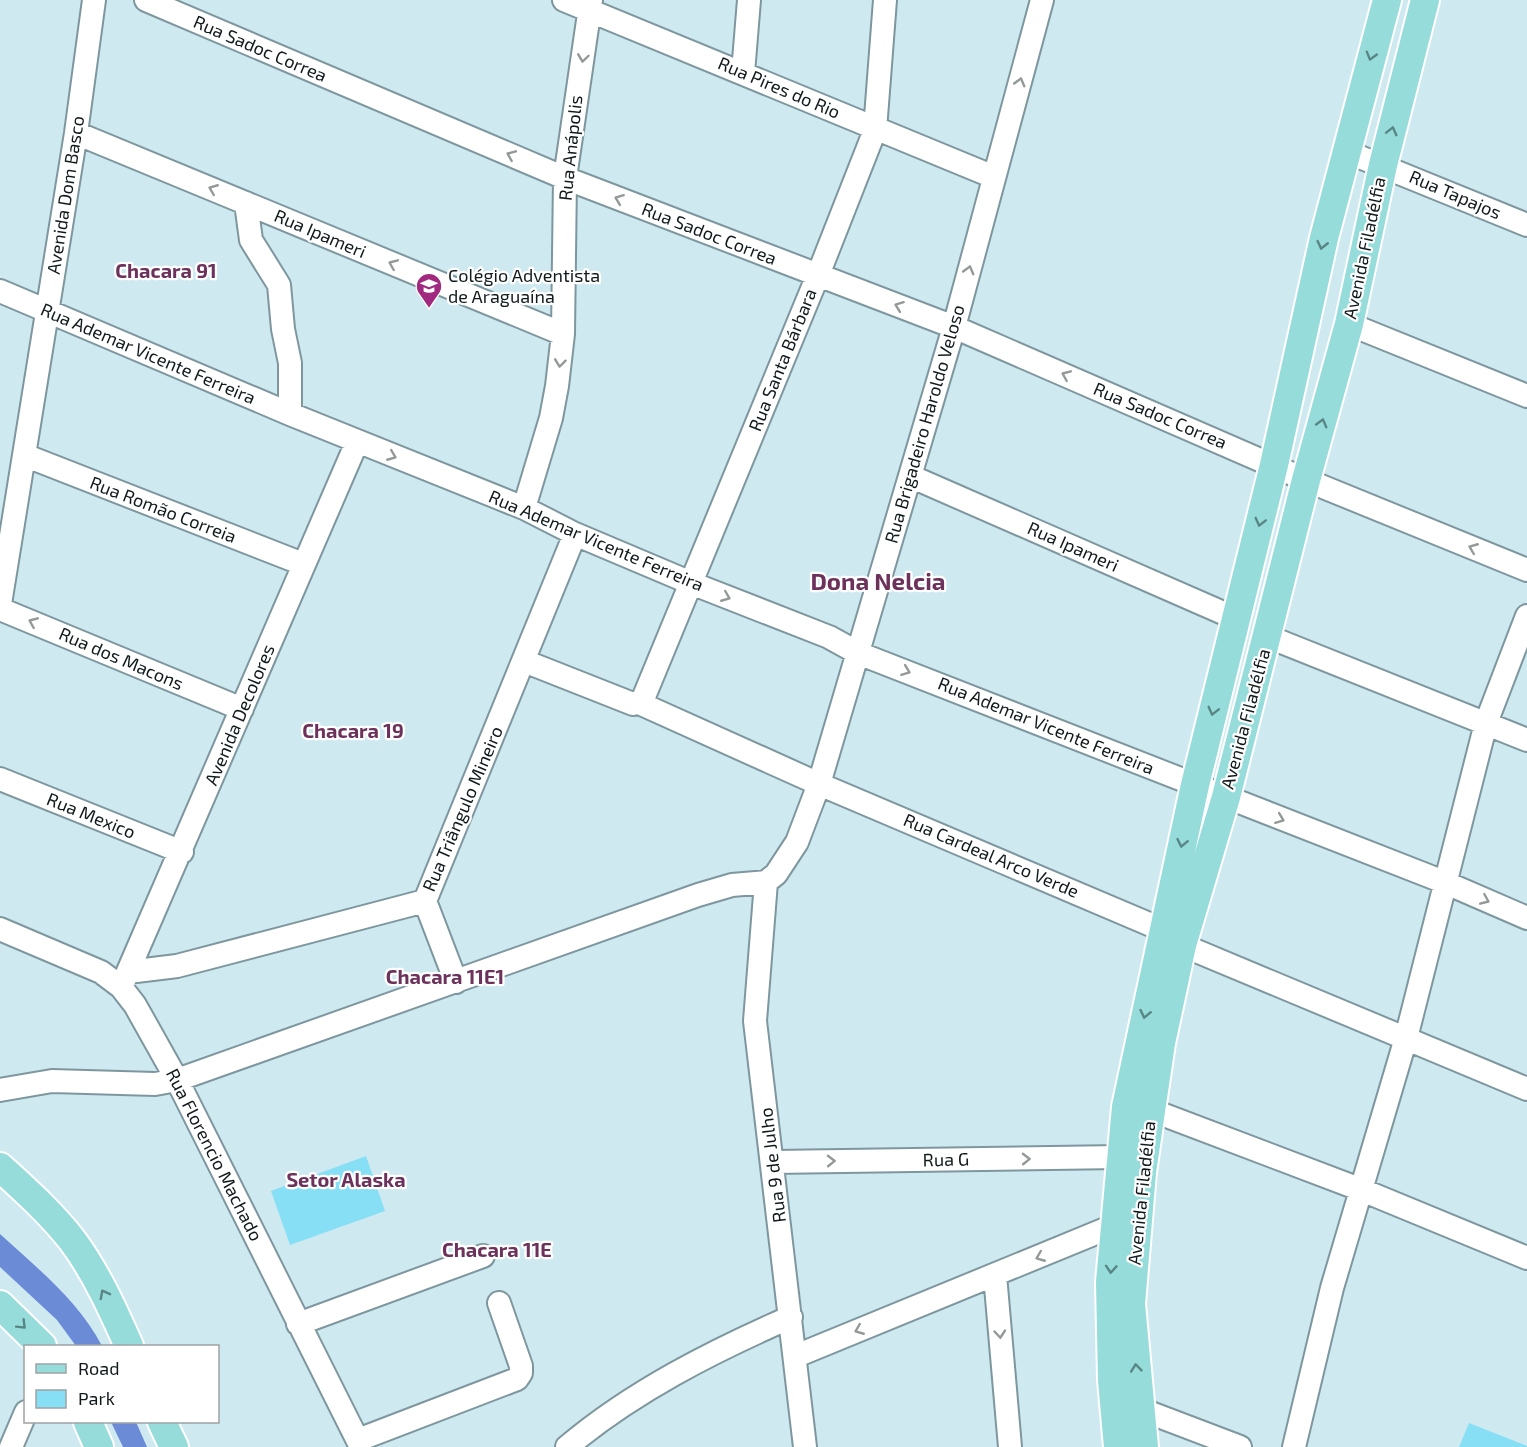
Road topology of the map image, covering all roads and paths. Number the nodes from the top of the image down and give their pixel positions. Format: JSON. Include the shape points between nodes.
{"nodes":[{"id":1,"x":94,"y":0,"type":"edge"},
{"id":2,"x":146,"y":0,"type":"edge"},
{"id":3,"x":564,"y":0,"type":"edge"},
{"id":4,"x":749,"y":0,"type":"edge"},
{"id":5,"x":885,"y":0,"type":"edge"},
{"id":6,"x":1042,"y":0,"type":"edge"},
{"id":7,"x":1387,"y":0,"type":"edge"},
{"id":8,"x":1425,"y":0,"type":"edge"},
{"id":9,"x":590,"y":5,"type":"edge"},
{"id":10,"x":743,"y":73,"type":"junction"},
{"id":11,"x":875,"y":130,"type":"junction"},
{"id":12,"x":76,"y":133,"type":"junction"},
{"id":13,"x":1345,"y":150,"type":"junction"},
{"id":14,"x":1383,"y":165,"type":"junction"},
{"id":15,"x":994,"y":177,"type":"junction"},
{"id":16,"x":565,"y":178,"type":"junction"},
{"id":17,"x":246,"y":203,"type":"junction"},
{"id":18,"x":1527,"y":225,"type":"edge"},
{"id":19,"x":818,"y":275,"type":"junction"},
{"id":20,"x":0,"y":291,"type":"edge"},
{"id":21,"x":47,"y":311,"type":"junction"},
{"id":22,"x":1349,"y":324,"type":"junction"},
{"id":23,"x":954,"y":327,"type":"junction"},
{"id":24,"x":563,"y":334,"type":"junction"},
{"id":25,"x":1527,"y":396,"type":"edge"},
{"id":26,"x":290,"y":414,"type":"junction"},
{"id":27,"x":357,"y":441,"type":"junction"},
{"id":28,"x":24,"y":455,"type":"junction"},
{"id":29,"x":1274,"y":465,"type":"junction"},
{"id":30,"x":910,"y":476,"type":"junction"},
{"id":31,"x":1306,"y":480,"type":"junction"},
{"id":32,"x":524,"y":508,"type":"junction"},
{"id":33,"x":575,"y":534,"type":"junction"},
{"id":34,"x":303,"y":564,"type":"junction"},
{"id":35,"x":1527,"y":570,"type":"edge"},
{"id":36,"x":691,"y":583,"type":"junction"},
{"id":37,"x":0,"y":604,"type":"edge"},
{"id":38,"x":0,"y":609,"type":"edge"},
{"id":39,"x":1527,"y":616,"type":"edge"},
{"id":40,"x":1237,"y":619,"type":"junction"},
{"id":41,"x":1269,"y":637,"type":"junction"},
{"id":42,"x":858,"y":653,"type":"junction"},
{"id":43,"x":524,"y":661,"type":"junction"},
{"id":44,"x":636,"y":703,"type":"junction"},
{"id":45,"x":242,"y":709,"type":"junction"},
{"id":46,"x":1486,"y":723,"type":"junction"},
{"id":47,"x":1527,"y":740,"type":"edge"},
{"id":48,"x":0,"y":779,"type":"edge"},
{"id":49,"x":819,"y":784,"type":"junction"},
{"id":50,"x":1195,"y":785,"type":"junction"},
{"id":51,"x":1226,"y":797,"type":"junction"},
{"id":52,"x":182,"y":852,"type":"junction"},
{"id":53,"x":771,"y":878,"type":"junction"},
{"id":54,"x":1444,"y":882,"type":"junction"},
{"id":55,"x":425,"y":901,"type":"junction"},
{"id":56,"x":1527,"y":918,"type":"edge"},
{"id":57,"x":0,"y":929,"type":"edge"},
{"id":58,"x":1172,"y":938,"type":"junction"},
{"id":59,"x":125,"y":979,"type":"junction"},
{"id":60,"x":456,"y":982,"type":"junction"},
{"id":61,"x":1406,"y":1038,"type":"junction"},
{"id":62,"x":177,"y":1080,"type":"junction"},
{"id":63,"x":1527,"y":1089,"type":"edge"},
{"id":64,"x":0,"y":1090,"type":"edge"},
{"id":65,"x":1151,"y":1110,"type":"junction"},
{"id":66,"x":1120,"y":1157,"type":"junction"},
{"id":67,"x":772,"y":1162,"type":"junction"},
{"id":68,"x":0,"y":1167,"type":"edge"},
{"id":69,"x":1362,"y":1190,"type":"junction"},
{"id":70,"x":1113,"y":1226,"type":"junction"},
{"id":71,"x":483,"y":1256,"type":"dead end"},
{"id":72,"x":1527,"y":1258,"type":"edge"},
{"id":73,"x":995,"y":1275,"type":"junction"},
{"id":74,"x":499,"y":1303,"type":"dead end"},
{"id":75,"x":0,"y":1305,"type":"edge"},
{"id":76,"x":791,"y":1317,"type":"junction"},
{"id":77,"x":298,"y":1324,"type":"junction"},
{"id":78,"x":40,"y":1345,"type":"edge"},
{"id":79,"x":128,"y":1345,"type":"edge"},
{"id":80,"x":796,"y":1356,"type":"junction"},
{"id":81,"x":1140,"y":1409,"type":"junction"},
{"id":82,"x":24,"y":1417,"type":"edge"},
{"id":83,"x":87,"y":1423,"type":"edge"},
{"id":84,"x":162,"y":1423,"type":"edge"},
{"id":85,"x":359,"y":1443,"type":"edge"},
{"id":86,"x":11,"y":1447,"type":"edge"},
{"id":87,"x":99,"y":1447,"type":"edge"},
{"id":88,"x":174,"y":1447,"type":"edge"},
{"id":89,"x":567,"y":1447,"type":"edge"},
{"id":90,"x":805,"y":1447,"type":"edge"},
{"id":91,"x":1010,"y":1447,"type":"edge"},
{"id":92,"x":1118,"y":1447,"type":"edge"},
{"id":93,"x":1144,"y":1447,"type":"edge"},
{"id":94,"x":1240,"y":1447,"type":"edge"},
{"id":95,"x":1294,"y":1447,"type":"edge"}],
"edges":[{"from":1,"to":12,"type":"street","name":"Avenida Dom Basco"},
{"from":16,"to":2,"type":"street","name":"Rua Sadoc Correa","one_way":true},
{"from":3,"to":9,"type":"street","name":"Rua Pires do Rio"},
{"from":4,"to":10,"type":"street"},
{"from":5,"to":11,"type":"street","name":"Rua Santa Bárbara"},
{"from":15,"to":6,"type":"street","name":"Rua Brigadeiro Haroldo Veloso","one_way":true},
{"from":7,"to":13,"type":"main road","name":"Avenida Filadélfia","one_way":true},
{"from":14,"to":8,"type":"main road","name":"Avenida Filadélfia","one_way":true},
{"from":9,"to":10,"type":"street","name":"Rua Pires do Rio"},
{"from":9,"to":16,"type":"street","name":"Rua Anápolis","one_way":true},
{"from":10,"to":11,"type":"street","name":"Rua Pires do Rio"},
{"from":11,"to":15,"type":"street","name":"Rua Pires do Rio"},
{"from":11,"to":19,"type":"street","name":"Rua Santa Bárbara"},
{"from":17,"to":12,"type":"street","name":"Rua Ipameri","one_way":true},
{"from":12,"to":21,"type":"street","name":"Avenida Dom Basco"},
{"from":13,"to":14,"type":"street","name":"Rua Tapajos"},
{"from":13,"to":29,"type":"main road","name":"Avenida Filadélfia","one_way":true},
{"from":14,"to":18,"type":"street","name":"Rua Tapajos"},
{"from":14,"to":22,"type":"main road","name":"Avenida Filadélfia"},
{"from":23,"to":15,"type":"street","name":"Rua Brigadeiro Haroldo Veloso","one_way":true},
{"from":19,"to":16,"type":"street","name":"Rua Sadoc Correa","one_way":true},
{"from":16,"to":24,"type":"street","name":"Rua Anápolis"},
{"from":24,"to":17,"type":"street","name":"Rua Ipameri","one_way":true},
{"from":17,"to":26,"type":"street","via":[[251,240],[279,285],[290,363]]},
{"from":23,"to":19,"type":"street","name":"Rua Sadoc Correa","one_way":true},
{"from":19,"to":36,"type":"street","name":"Rua Santa Bárbara"},
{"from":20,"to":21,"type":"street","name":"Rua Ademar Vicente Ferreira"},
{"from":21,"to":26,"type":"street","name":"Rua Ademar Vicente Ferreira"},
{"from":21,"to":28,"type":"street","name":"Avenida Dom Basco"},
{"from":22,"to":25,"type":"street"},
{"from":31,"to":22,"type":"main road","name":"Avenida Filadélfia","one_way":true},
{"from":29,"to":23,"type":"street","name":"Rua Sadoc Correa","one_way":true},
{"from":23,"to":30,"type":"street","name":"Rua Brigadeiro Haroldo Veloso"},
{"from":24,"to":32,"type":"street","name":"Rua Anápolis","one_way":true,"via":[[551,418]]},
{"from":26,"to":27,"type":"street","name":"Rua Ademar Vicente Ferreira"},
{"from":27,"to":32,"type":"street","name":"Rua Ademar Vicente Ferreira","one_way":true},
{"from":27,"to":34,"type":"street","name":"Avenida Decolores"},
{"from":28,"to":34,"type":"street","name":"Rua Romão Correia"},
{"from":28,"to":37,"type":"street","name":"Avenida Dom Basco"},
{"from":29,"to":31,"type":"street","name":"Rua Sadoc Correa"},
{"from":29,"to":40,"type":"main road","name":"Avenida Filadélfia","one_way":true},
{"from":30,"to":40,"type":"street","name":"Rua Ipameri"},
{"from":30,"to":42,"type":"street","name":"Rua Brigadeiro Haroldo Veloso"},
{"from":35,"to":31,"type":"street","name":"Rua Sadoc Correa","one_way":true},
{"from":31,"to":41,"type":"main road","name":"Avenida Filadélfia"},
{"from":32,"to":33,"type":"street","name":"Rua Ademar Vicente Ferreira"},
{"from":33,"to":36,"type":"street","name":"Rua Ademar Vicente Ferreira"},
{"from":33,"to":43,"type":"street","name":"Rua Triângulo Mineiro"},
{"from":34,"to":45,"type":"street","name":"Avenida Decolores"},
{"from":36,"to":42,"type":"street","name":"Rua Ademar Vicente Ferreira","one_way":true,"via":[[829,637]]},
{"from":36,"to":44,"type":"street","name":"Rua Santa Bárbara","via":[[643,699]]},
{"from":45,"to":38,"type":"street","name":"Rua dos Macons","one_way":true},
{"from":39,"to":46,"type":"street"},
{"from":40,"to":50,"type":"main road","name":"Avenida Filadélfia","one_way":true},
{"from":41,"to":46,"type":"street"},
{"from":41,"to":51,"type":"main road","name":"Avenida Filadélfia"},
{"from":42,"to":49,"type":"street","name":"Rua Brigadeiro Haroldo Veloso"},
{"from":42,"to":50,"type":"street","name":"Rua Ademar Vicente Ferreira","one_way":true},
{"from":43,"to":44,"type":"street"},
{"from":43,"to":55,"type":"street","name":"Rua Triângulo Mineiro"},
{"from":44,"to":49,"type":"street","name":"Rua Cardeal Arco Verde"},
{"from":45,"to":52,"type":"street","name":"Avenida Decolores"},
{"from":46,"to":47,"type":"street"},
{"from":46,"to":54,"type":"street"},
{"from":48,"to":52,"type":"street","name":"Rua Mexico"},
{"from":49,"to":53,"type":"street","name":"Rua Brigadeiro Haroldo Veloso","via":[[797,842]]},
{"from":49,"to":58,"type":"street","name":"Rua Cardeal Arco Verde"},
{"from":50,"to":51,"type":"street","name":"Rua Ademar Vicente Ferreira"},
{"from":50,"to":58,"type":"main road","name":"Avenida Filadélfia","one_way":true},
{"from":51,"to":54,"type":"street","one_way":true},
{"from":51,"to":58,"type":"main road","name":"Avenida Filadélfia"},
{"from":52,"to":59,"type":"street","name":"Avenida Decolores"},
{"from":53,"to":60,"type":"street","via":[[698,895]]},
{"from":53,"to":67,"type":"street","name":"Rua 9 de Julho","via":[[755,1022]]},
{"from":54,"to":56,"type":"street","one_way":true},
{"from":54,"to":61,"type":"street"},
{"from":55,"to":59,"type":"street","name":"Rua Triângulo Mineiro"},
{"from":55,"to":60,"type":"street"},
{"from":57,"to":59,"type":"street","name":"Rua Florencio Machado"},
{"from":58,"to":61,"type":"street","name":"Rua Cardeal Arco Verde"},
{"from":58,"to":65,"type":"main road","name":"Avenida Filadélfia"},
{"from":58,"to":66,"type":"main road","name":"Avenida Filadélfia","one_way":true,"via":[[1126,1107]]},
{"from":59,"to":62,"type":"street","name":"Rua Florencio Machado"},
{"from":60,"to":62,"type":"street"},
{"from":61,"to":63,"type":"street","name":"Rua Cardeal Arco Verde"},
{"from":61,"to":69,"type":"street"},
{"from":62,"to":64,"type":"street","via":[[154,1084],[52,1081]]},
{"from":62,"to":77,"type":"street","name":"Rua Florencio Machado"},
{"from":65,"to":69,"type":"street"},
{"from":81,"to":65,"type":"main road","name":"Avenida Filadélfia","one_way":true,"via":[[1131,1304],[1136,1225]]},
{"from":67,"to":66,"type":"street","name":"Rua G","one_way":true},
{"from":66,"to":70,"type":"main road","name":"Avenida Filadélfia"},
{"from":67,"to":76,"type":"street","name":"Rua 9 de Julho"},
{"from":79,"to":68,"type":"main road","one_way":true,"via":[[101,1288],[71,1239]]},
{"from":69,"to":72,"type":"street"},
{"from":69,"to":95,"type":"street","via":[[1332,1288]]},
{"from":70,"to":73,"type":"street","one_way":true},
{"from":70,"to":92,"type":"main road","name":"Avenida Filadélfia","one_way":true,"via":[[1112,1380]]},
{"from":71,"to":77,"type":"street"},
{"from":73,"to":80,"type":"street","one_way":true},
{"from":73,"to":91,"type":"street","one_way":true},
{"from":74,"to":85,"type":"street","via":[[521,1366],[516,1379]]},
{"from":75,"to":78,"type":"main road","one_way":true},
{"from":76,"to":80,"type":"street","name":"Rua 9 de Julho"},
{"from":76,"to":89,"type":"street","via":[[632,1400]]},
{"from":77,"to":85,"type":"street","name":"Rua Florencio Machado"},
{"from":80,"to":90,"type":"street","name":"Rua 9 de Julho"},
{"from":81,"to":93,"type":"main road","name":"Avenida Filadélfia"},
{"from":81,"to":94,"type":"street"},
{"from":82,"to":86,"type":"street"},
{"from":83,"to":87,"type":"main road"},
{"from":84,"to":88,"type":"main road"}]}
